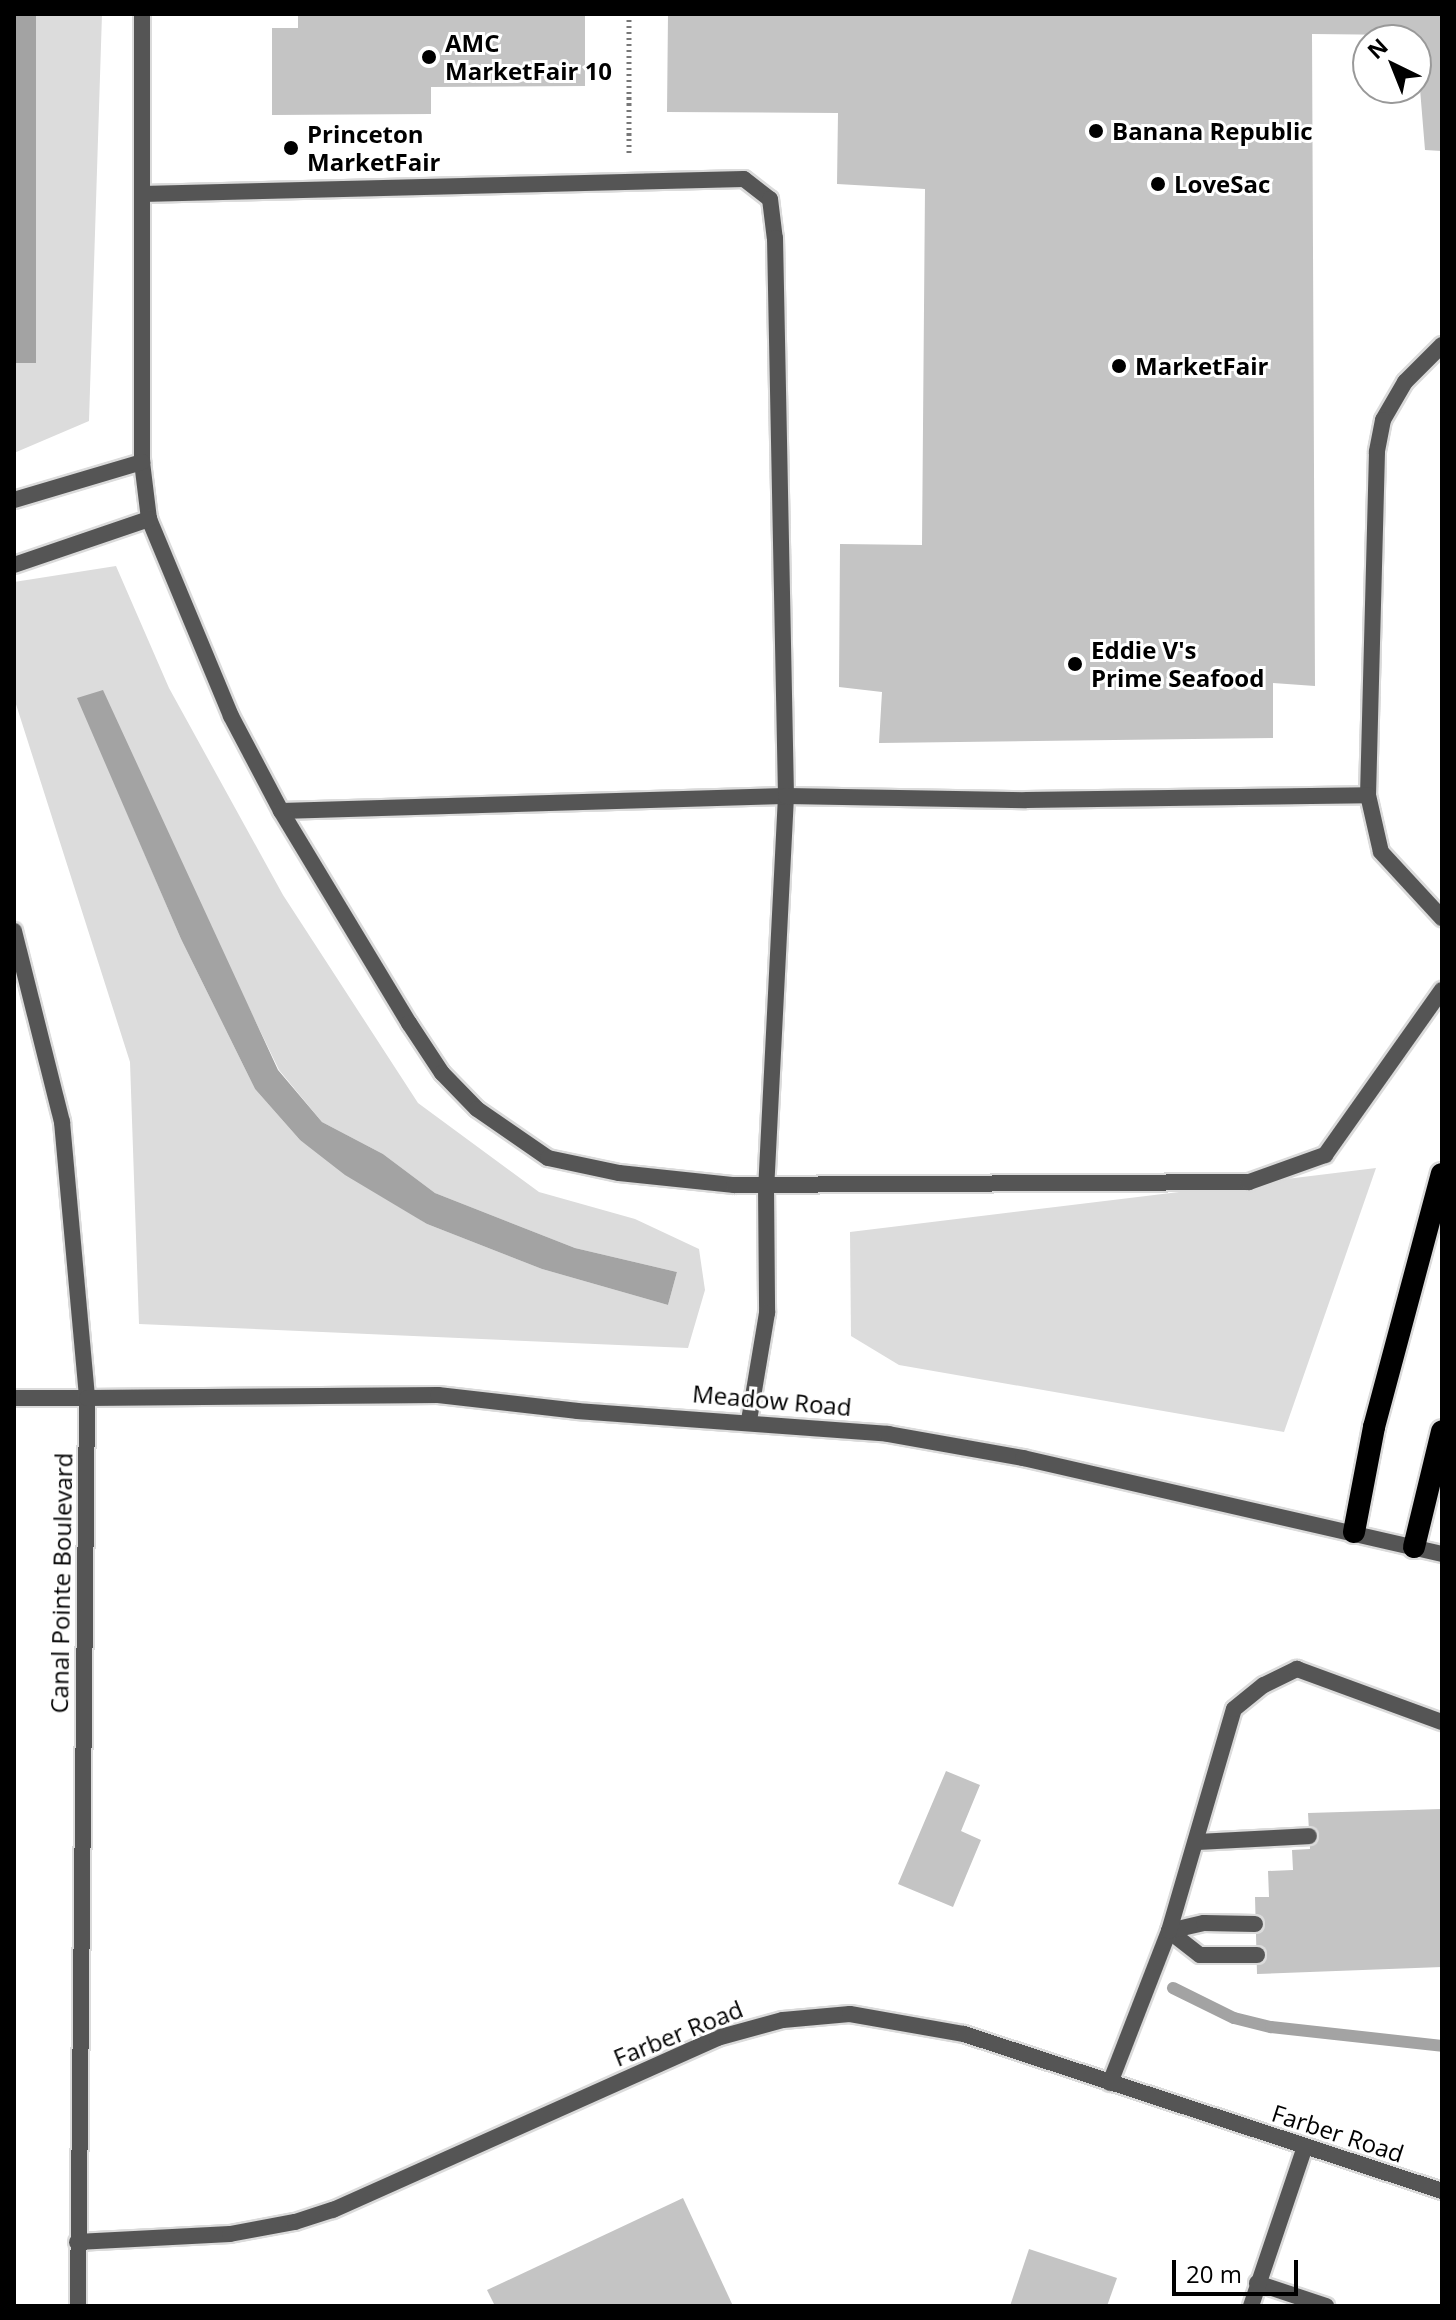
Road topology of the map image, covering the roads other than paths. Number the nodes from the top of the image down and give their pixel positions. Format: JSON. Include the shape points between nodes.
{"nodes":[{"id":1,"x":142,"y":14,"type":"edge"},
{"id":2,"x":142,"y":194,"type":"junction"},
{"id":3,"x":1442,"y":345,"type":"edge"},
{"id":4,"x":142,"y":462,"type":"junction"},
{"id":5,"x":14,"y":500,"type":"edge"},
{"id":6,"x":149,"y":519,"type":"junction"},
{"id":7,"x":14,"y":565,"type":"edge"},
{"id":8,"x":1368,"y":795,"type":"junction"},
{"id":9,"x":786,"y":796,"type":"junction"},
{"id":10,"x":281,"y":811,"type":"junction"},
{"id":11,"x":1442,"y":918,"type":"edge"},
{"id":12,"x":14,"y":931,"type":"edge"},
{"id":13,"x":1442,"y":990,"type":"edge"},
{"id":14,"x":1442,"y":1174,"type":"edge"},
{"id":15,"x":766,"y":1186,"type":"junction"},
{"id":16,"x":14,"y":1398,"type":"edge"},
{"id":17,"x":87,"y":1398,"type":"junction"},
{"id":18,"x":749,"y":1420,"type":"junction"},
{"id":19,"x":1442,"y":1431,"type":"edge"},
{"id":20,"x":1354,"y":1532,"type":"junction"},
{"id":21,"x":1414,"y":1547,"type":"junction"},
{"id":22,"x":1442,"y":1554,"type":"edge"},
{"id":23,"x":1442,"y":1722,"type":"edge"},
{"id":24,"x":1309,"y":1836,"type":"dead end"},
{"id":25,"x":1196,"y":1842,"type":"junction"},
{"id":26,"x":1255,"y":1924,"type":"dead end"},
{"id":27,"x":1169,"y":1931,"type":"junction"},
{"id":28,"x":1257,"y":1955,"type":"dead end"},
{"id":29,"x":1110,"y":2083,"type":"junction"},
{"id":30,"x":1304,"y":2149,"type":"junction"},
{"id":31,"x":1442,"y":2191,"type":"edge"},
{"id":32,"x":77,"y":2242,"type":"junction"},
{"id":33,"x":1257,"y":2283,"type":"junction"},
{"id":34,"x":78,"y":2306,"type":"edge"},
{"id":35,"x":1251,"y":2306,"type":"edge"},
{"id":36,"x":1326,"y":2306,"type":"edge"}],
"edges":[{"from":1,"to":2,"type":"street"},
{"from":2,"to":4,"type":"street"},
{"from":2,"to":9,"type":"street","via":[[744,179],[770,199]]},
{"from":3,"to":8,"type":"street","via":[[1405,382],[1383,420],[1377,452]]},
{"from":4,"to":5,"type":"street"},
{"from":4,"to":6,"type":"street"},
{"from":6,"to":7,"type":"street"},
{"from":6,"to":10,"type":"street","via":[[225,702]]},
{"from":8,"to":9,"type":"street","via":[[1026,800]]},
{"from":8,"to":11,"type":"street","via":[[1381,852]]},
{"from":9,"to":10,"type":"street"},
{"from":9,"to":15,"type":"street"},
{"from":10,"to":15,"type":"street","via":[[409,1023],[442,1073],[477,1109],[548,1158],[619,1173]]},
{"from":12,"to":17,"type":"street","name":"Canal Pointe Boulevard","via":[[62,1122]]},
{"from":13,"to":15,"type":"street","via":[[1325,1155],[1249,1182]]},
{"from":14,"to":20,"type":"highway","via":[[1374,1427]]},
{"from":15,"to":18,"type":"street","via":[[767,1313]]},
{"from":16,"to":17,"type":"street","name":"Meadow Road"},
{"from":17,"to":18,"type":"street","name":"Meadow Road","via":[[438,1395],[578,1411]]},
{"from":17,"to":32,"type":"street","name":"Canal Pointe Boulevard"},
{"from":18,"to":20,"type":"street","name":"Meadow Road","via":[[888,1434],[1023,1458]]},
{"from":19,"to":21,"type":"highway"},
{"from":20,"to":21,"type":"street","name":"Meadow Road"},
{"from":21,"to":22,"type":"street","name":"Meadow Road"},
{"from":23,"to":25,"type":"street","via":[[1297,1669],[1264,1685],[1234,1709]]},
{"from":24,"to":25,"type":"street"},
{"from":25,"to":27,"type":"street"},
{"from":26,"to":27,"type":"street","via":[[1204,1923]]},
{"from":27,"to":28,"type":"street","via":[[1200,1955]]},
{"from":27,"to":29,"type":"street"},
{"from":29,"to":30,"type":"street","name":"Farber Road"},
{"from":29,"to":32,"type":"street","name":"Farber Road","via":[[964,2034],[850,2014],[783,2020],[717,2038],[333,2210],[230,2234]]},
{"from":30,"to":31,"type":"street","name":"Farber Road"},
{"from":30,"to":33,"type":"street"},
{"from":32,"to":34,"type":"street","name":"Canal Pointe Boulevard"},
{"from":33,"to":35,"type":"street"},
{"from":33,"to":36,"type":"street"}]}
